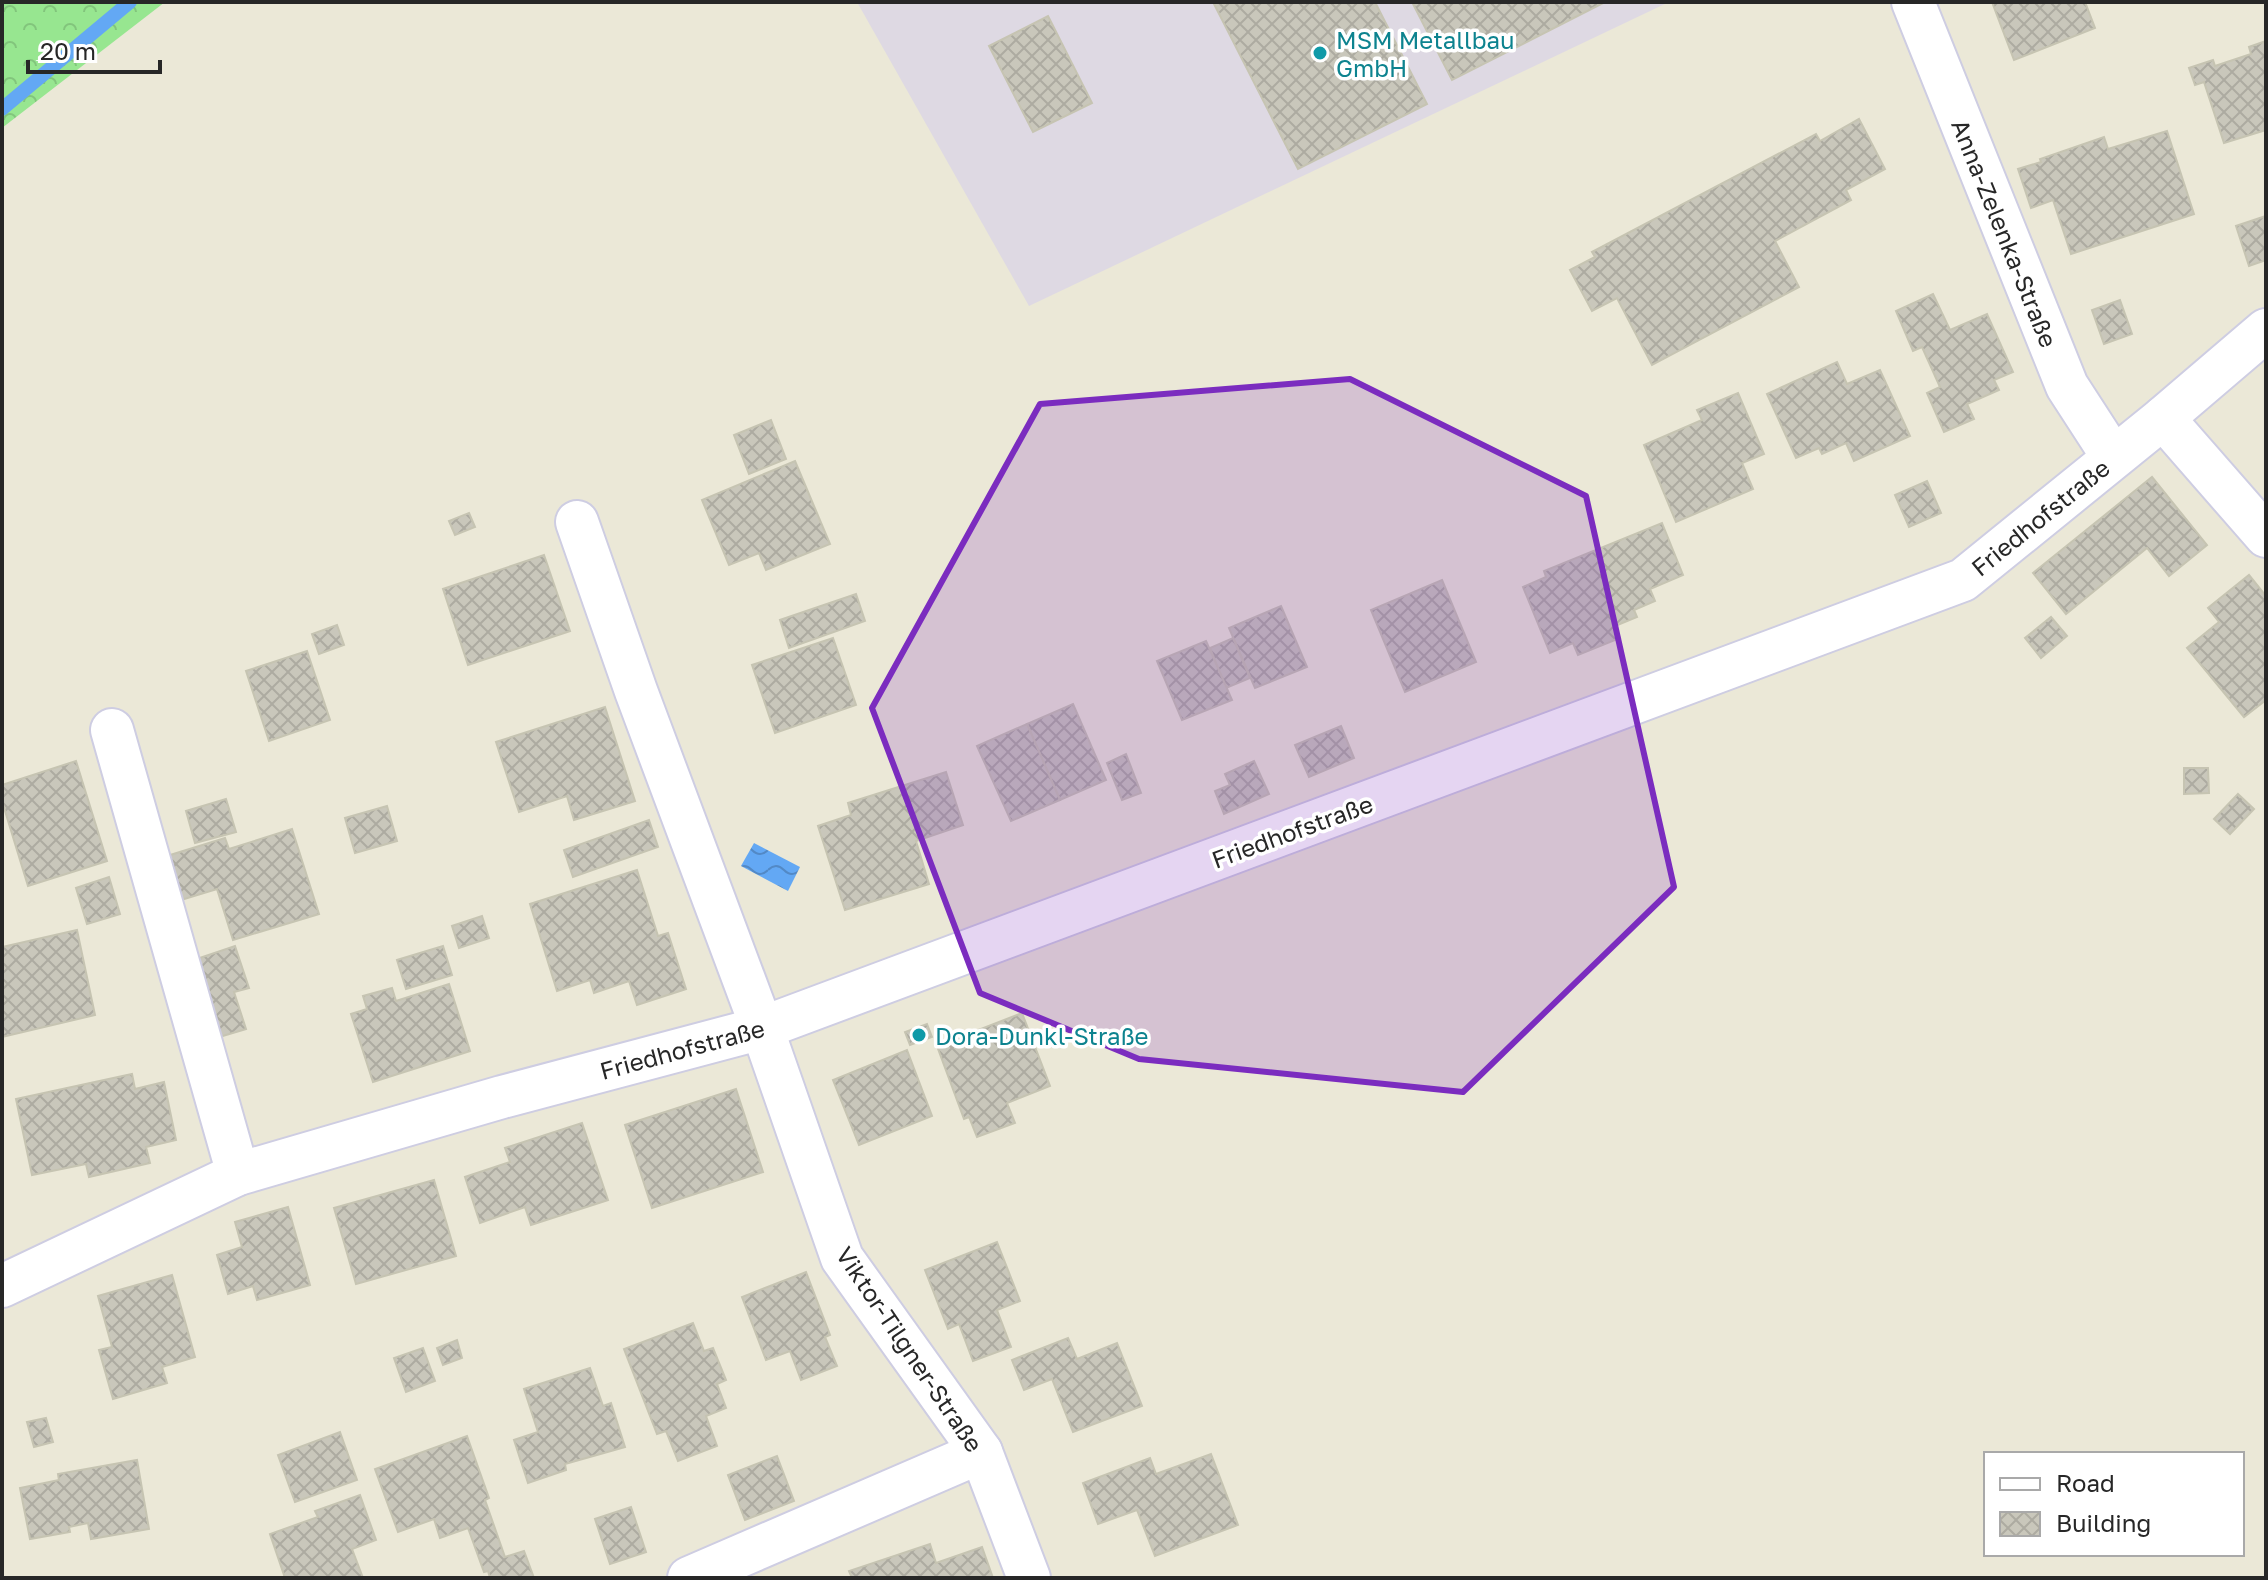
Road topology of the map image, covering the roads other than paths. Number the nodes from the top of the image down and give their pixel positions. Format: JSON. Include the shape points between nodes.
{"nodes":[{"id":1,"x":1913,"y":2,"type":"edge"},
{"id":2,"x":2266,"y":330,"type":"edge"},
{"id":3,"x":2163,"y":418,"type":"junction"},
{"id":4,"x":2113,"y":457,"type":"junction"},
{"id":5,"x":577,"y":522,"type":"dead end"},
{"id":6,"x":2266,"y":536,"type":"edge"},
{"id":7,"x":112,"y":730,"type":"dead end"},
{"id":8,"x":762,"y":1028,"type":"junction"},
{"id":9,"x":238,"y":1174,"type":"junction"},
{"id":10,"x":2,"y":1286,"type":"edge"},
{"id":11,"x":981,"y":1452,"type":"junction"},
{"id":12,"x":689,"y":1578,"type":"edge"},
{"id":13,"x":1029,"y":1578,"type":"edge"}],
"edges":[{"from":1,"to":4,"type":"street","name":"Anna-Zelenka-Straße","via":[[2067,386]]},
{"from":2,"to":3,"type":"street","name":"Friedhofstraße"},
{"from":3,"to":4,"type":"street","name":"Friedhofstraße"},
{"from":3,"to":6,"type":"street"},
{"from":4,"to":8,"type":"street","name":"Friedhofstraße","via":[[1963,580]]},
{"from":5,"to":8,"type":"street"},
{"from":7,"to":9,"type":"street"},
{"from":8,"to":9,"type":"street","name":"Friedhofstraße"},
{"from":8,"to":11,"type":"street","name":"Viktor-Tilgner-Straße","via":[[842,1258]]},
{"from":9,"to":10,"type":"street","name":"Friedhofstraße"},
{"from":11,"to":12,"type":"street"},
{"from":11,"to":13,"type":"street","name":"Viktor-Tilgner-Straße"}]}
